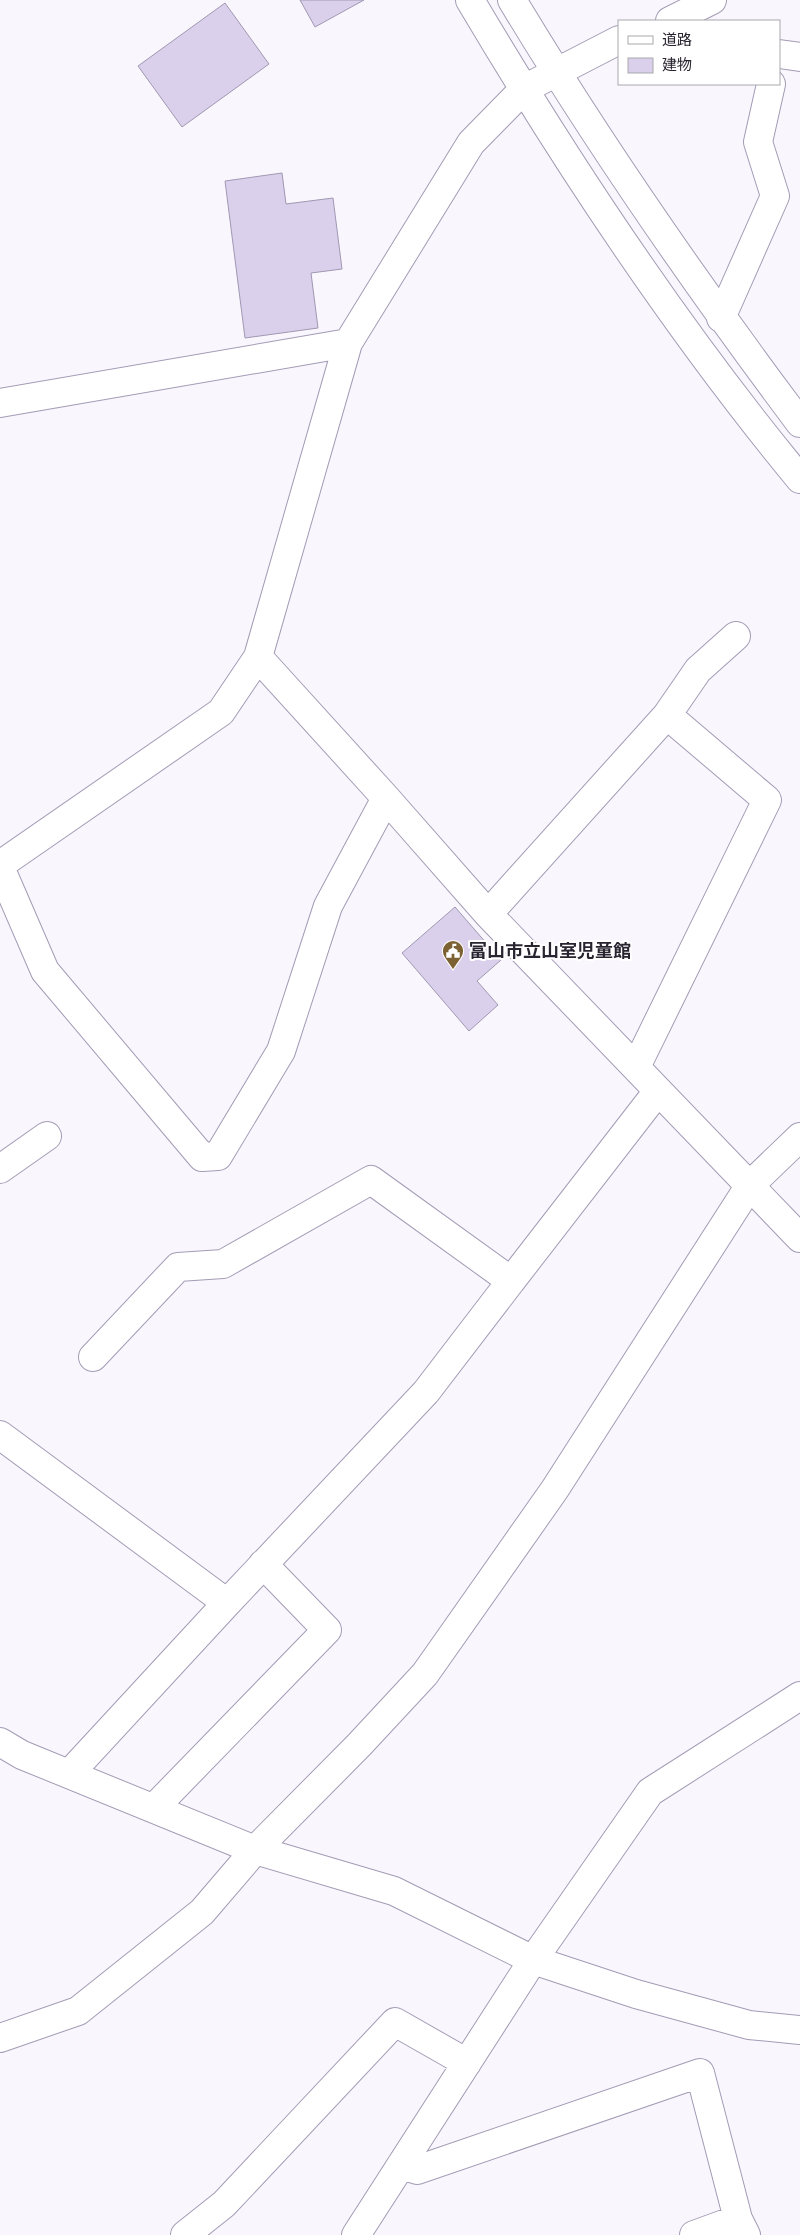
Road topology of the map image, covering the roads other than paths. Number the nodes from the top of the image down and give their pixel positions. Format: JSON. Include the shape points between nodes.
{"nodes":[{"id":1,"x":470,"y":0,"type":"edge"},
{"id":2,"x":512,"y":0,"type":"edge"},
{"id":3,"x":712,"y":0,"type":"edge"},
{"id":4,"x":672,"y":20,"type":"edge"},
{"id":5,"x":618,"y":41,"type":"edge"},
{"id":6,"x":780,"y":54,"type":"edge"},
{"id":7,"x":800,"y":57,"type":"edge"},
{"id":8,"x":556,"y":72,"type":"junction"},
{"id":9,"x":771,"y":85,"type":"edge"},
{"id":10,"x":524,"y":89,"type":"junction"},
{"id":11,"x":721,"y":318,"type":"junction"},
{"id":12,"x":348,"y":343,"type":"junction"},
{"id":13,"x":0,"y":403,"type":"edge"},
{"id":14,"x":800,"y":423,"type":"edge"},
{"id":15,"x":800,"y":479,"type":"edge"},
{"id":16,"x":736,"y":636,"type":"dead end"},
{"id":17,"x":258,"y":657,"type":"junction"},
{"id":18,"x":667,"y":715,"type":"junction"},
{"id":19,"x":386,"y":798,"type":"junction"},
{"id":20,"x":0,"y":866,"type":"edge"},
{"id":21,"x":488,"y":914,"type":"junction"},
{"id":22,"x":636,"y":1067,"type":"junction"},
{"id":23,"x":658,"y":1090,"type":"junction"},
{"id":24,"x":47,"y":1136,"type":"dead end"},
{"id":25,"x":800,"y":1137,"type":"edge"},
{"id":26,"x":0,"y":1169,"type":"edge"},
{"id":27,"x":750,"y":1185,"type":"junction"},
{"id":28,"x":800,"y":1238,"type":"edge"},
{"id":29,"x":511,"y":1282,"type":"junction"},
{"id":30,"x":93,"y":1357,"type":"dead end"},
{"id":31,"x":0,"y":1435,"type":"edge"},
{"id":32,"x":263,"y":1564,"type":"junction"},
{"id":33,"x":227,"y":1603,"type":"junction"},
{"id":34,"x":800,"y":1696,"type":"edge"},
{"id":35,"x":0,"y":1742,"type":"edge"},
{"id":36,"x":70,"y":1773,"type":"junction"},
{"id":37,"x":154,"y":1808,"type":"junction"},
{"id":38,"x":255,"y":1850,"type":"junction"},
{"id":39,"x":533,"y":1960,"type":"junction"},
{"id":40,"x":800,"y":2030,"type":"edge"},
{"id":41,"x":0,"y":2038,"type":"edge"},
{"id":42,"x":467,"y":2063,"type":"junction"},
{"id":43,"x":401,"y":2166,"type":"junction"},
{"id":44,"x":742,"y":2227,"type":"edge"},
{"id":45,"x":185,"y":2235,"type":"edge"},
{"id":46,"x":356,"y":2235,"type":"edge"},
{"id":47,"x":694,"y":2235,"type":"edge"}],
"edges":[{"from":1,"to":10,"type":"street"},
{"from":2,"to":8,"type":"street"},
{"from":3,"to":4,"type":"street"},
{"from":5,"to":8,"type":"street"},
{"from":6,"to":7,"type":"street"},
{"from":8,"to":10,"type":"street"},
{"from":8,"to":11,"type":"street"},
{"from":9,"to":11,"type":"street","via":[[758,142],[775,196]]},
{"from":10,"to":12,"type":"street","via":[[471,143]]},
{"from":10,"to":15,"type":"street","via":[[647,278],[752,421]]},
{"from":11,"to":14,"type":"street"},
{"from":12,"to":13,"type":"street"},
{"from":12,"to":17,"type":"street"},
{"from":16,"to":18,"type":"street","via":[[698,670]]},
{"from":17,"to":19,"type":"street"},
{"from":17,"to":20,"type":"street","via":[[221,712]]},
{"from":18,"to":21,"type":"street"},
{"from":18,"to":22,"type":"street","via":[[767,800]]},
{"from":19,"to":20,"type":"street","via":[[328,906],[281,1051],[218,1156],[202,1157],[45,971]]},
{"from":19,"to":21,"type":"street"},
{"from":21,"to":22,"type":"street"},
{"from":22,"to":23,"type":"street"},
{"from":23,"to":27,"type":"street"},
{"from":23,"to":29,"type":"street"},
{"from":24,"to":26,"type":"street"},
{"from":25,"to":27,"type":"street"},
{"from":27,"to":28,"type":"street"},
{"from":27,"to":38,"type":"street","via":[[555,1489],[425,1674]]},
{"from":29,"to":30,"type":"street","via":[[371,1180],[223,1264],[178,1267]]},
{"from":29,"to":32,"type":"street","via":[[426,1392]]},
{"from":31,"to":33,"type":"street"},
{"from":32,"to":33,"type":"street"},
{"from":32,"to":37,"type":"street","via":[[327,1630]]},
{"from":33,"to":36,"type":"street"},
{"from":34,"to":39,"type":"street","via":[[650,1792]]},
{"from":35,"to":36,"type":"street","via":[[22,1755]]},
{"from":36,"to":37,"type":"street"},
{"from":37,"to":38,"type":"street"},
{"from":38,"to":39,"type":"street","via":[[394,1892]]},
{"from":38,"to":41,"type":"street","via":[[202,1912],[78,2012]]},
{"from":39,"to":40,"type":"street","via":[[636,1994],[749,2025]]},
{"from":39,"to":42,"type":"street"},
{"from":42,"to":43,"type":"street"},
{"from":42,"to":45,"type":"street","via":[[395,2022],[224,2204]]},
{"from":43,"to":44,"type":"street","via":[[417,2170],[700,2073]]},
{"from":43,"to":46,"type":"street"},
{"from":44,"to":47,"type":"street"}]}
